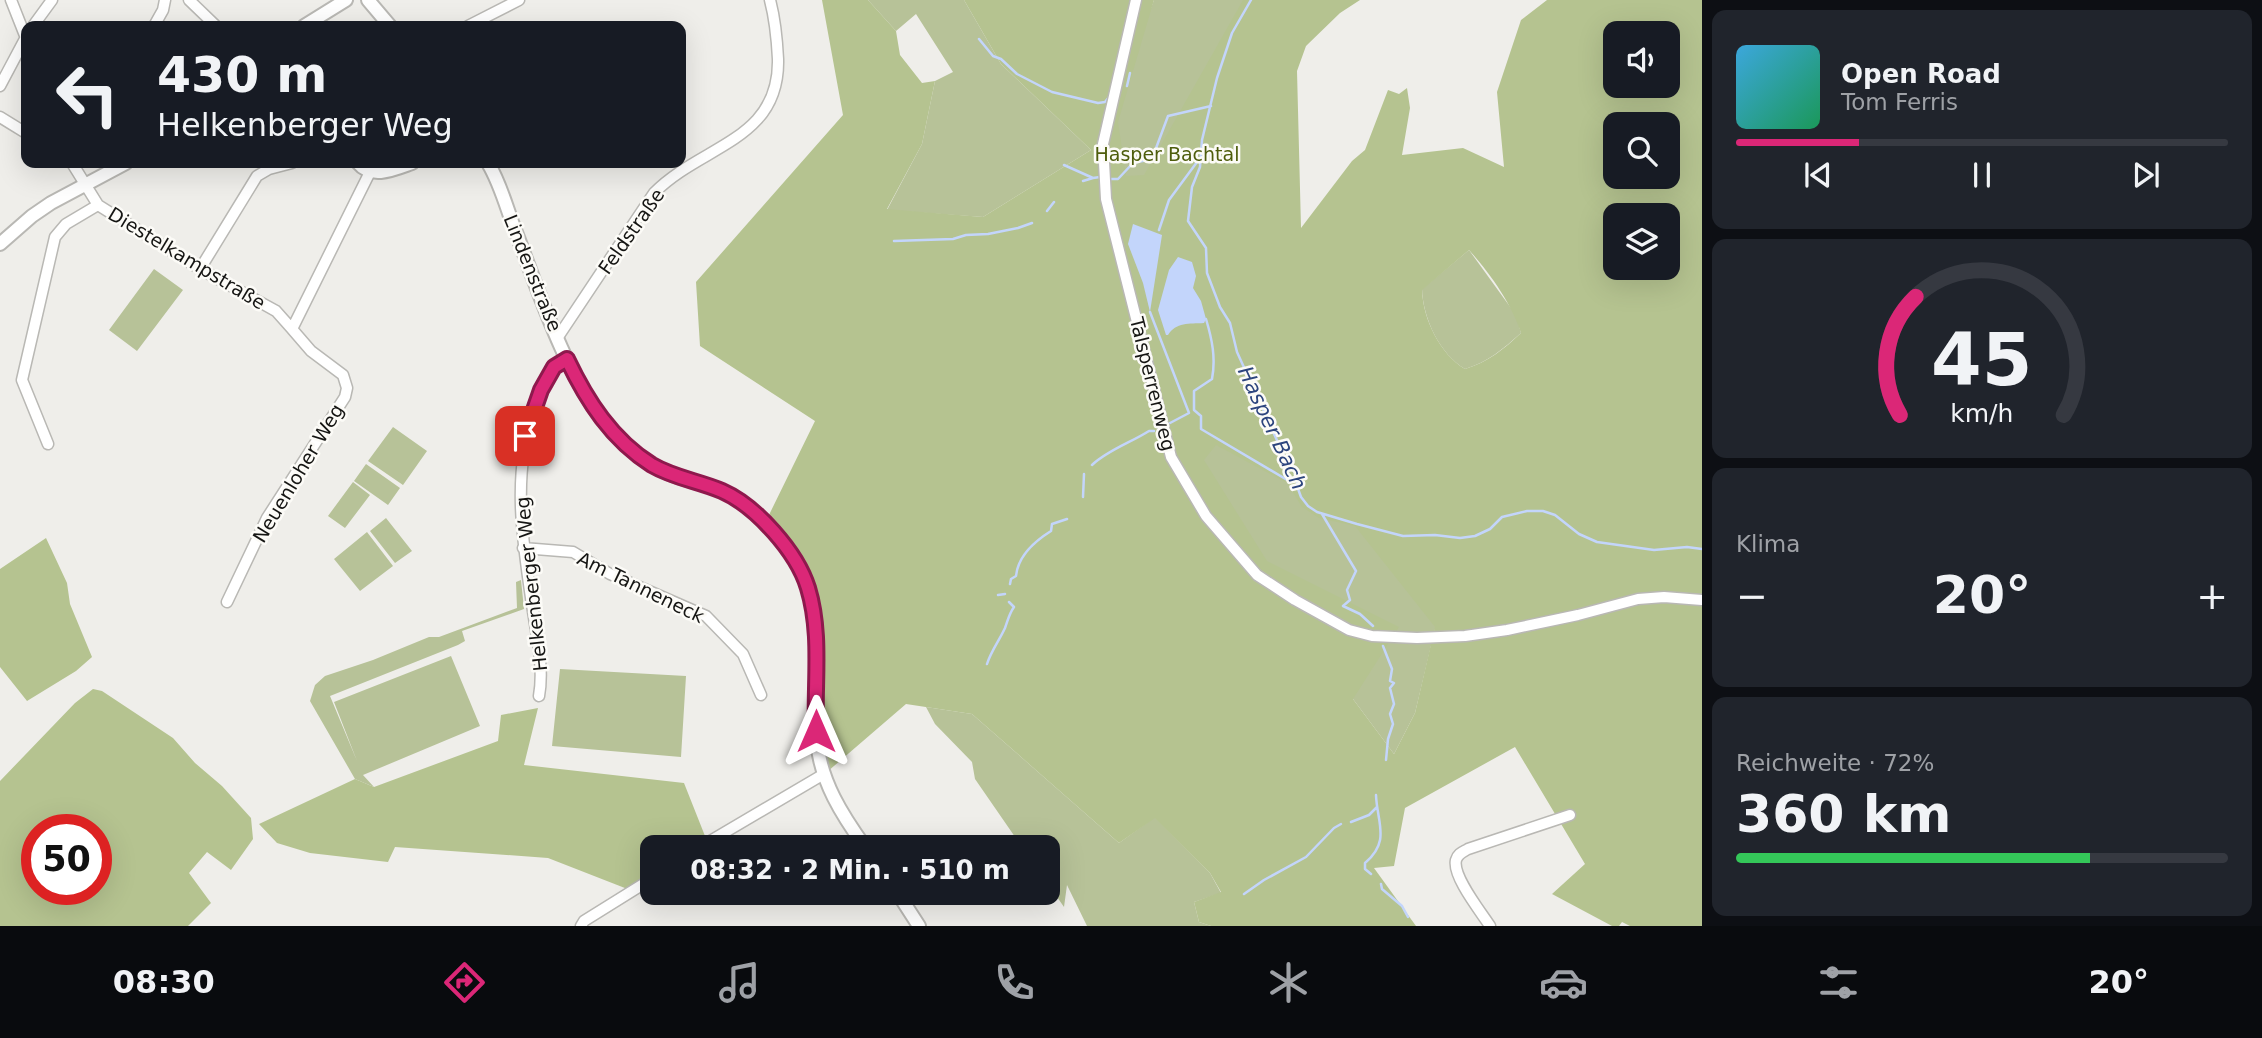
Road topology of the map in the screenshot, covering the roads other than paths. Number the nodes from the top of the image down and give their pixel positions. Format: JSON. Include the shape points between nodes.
{"nodes":[{"id":1,"x":11,"y":0,"type":"edge"},
{"id":2,"x":52,"y":0,"type":"edge"},
{"id":3,"x":165,"y":0,"type":"edge"},
{"id":4,"x":189,"y":0,"type":"edge"},
{"id":5,"x":345,"y":0,"type":"edge"},
{"id":6,"x":519,"y":0,"type":"edge"},
{"id":7,"x":770,"y":0,"type":"edge"},
{"id":8,"x":1136,"y":0,"type":"edge"},
{"id":9,"x":371,"y":3,"type":"edge"},
{"id":10,"x":37,"y":21,"type":"edge"},
{"id":11,"x":157,"y":21,"type":"edge"},
{"id":12,"x":211,"y":21,"type":"edge"},
{"id":13,"x":312,"y":21,"type":"edge"},
{"id":14,"x":379,"y":21,"type":"edge"},
{"id":15,"x":386,"y":21,"type":"edge"},
{"id":16,"x":478,"y":21,"type":"edge"},
{"id":17,"x":21,"y":25,"type":"edge"},
{"id":18,"x":21,"y":46,"type":"edge"},
{"id":19,"x":0,"y":86,"type":"edge"},
{"id":20,"x":0,"y":117,"type":"edge"},
{"id":21,"x":21,"y":130,"type":"edge"},
{"id":22,"x":77,"y":168,"type":"edge"},
{"id":23,"x":117,"y":168,"type":"edge"},
{"id":24,"x":273,"y":168,"type":"edge"},
{"id":25,"x":365,"y":168,"type":"edge"},
{"id":26,"x":397,"y":168,"type":"edge"},
{"id":27,"x":490,"y":168,"type":"edge"},
{"id":28,"x":370,"y":172,"type":"junction"},
{"id":29,"x":85,"y":185,"type":"junction"},
{"id":30,"x":98,"y":205,"type":"junction"},
{"id":31,"x":0,"y":244,"type":"edge"},
{"id":32,"x":200,"y":269,"type":"junction"},
{"id":33,"x":292,"y":329,"type":"junction"},
{"id":34,"x":558,"y":337,"type":"junction"},
{"id":35,"x":567,"y":359,"type":"junction"},
{"id":36,"x":48,"y":444,"type":"dead end"},
{"id":37,"x":523,"y":548,"type":"junction"},
{"id":38,"x":1702,"y":600,"type":"edge"},
{"id":39,"x":227,"y":602,"type":"dead end"},
{"id":40,"x":761,"y":695,"type":"dead end"},
{"id":41,"x":539,"y":696,"type":"dead end"},
{"id":42,"x":824,"y":774,"type":"junction"},
{"id":43,"x":1570,"y":815,"type":"dead end"},
{"id":44,"x":720,"y":835,"type":"edge"},
{"id":45,"x":856,"y":835,"type":"edge"},
{"id":46,"x":640,"y":886,"type":"edge"},
{"id":47,"x":905,"y":905,"type":"edge"},
{"id":48,"x":581,"y":926,"type":"edge"},
{"id":49,"x":919,"y":926,"type":"edge"},
{"id":50,"x":1490,"y":926,"type":"edge"}],
"edges":[{"from":1,"to":17,"type":"street"},
{"from":2,"to":10,"type":"street"},
{"from":3,"to":11,"type":"street"},
{"from":4,"to":12,"type":"street"},
{"from":5,"to":13,"type":"main road"},
{"from":6,"to":16,"type":"street"},
{"from":7,"to":34,"type":"street","name":"Feldstraße","via":[[778,74],[764,113],[746,131],[654,193]]},
{"from":8,"to":38,"type":"street","name":"Talsperrenweg","via":[[1102,144],[1106,199],[1171,457],[1206,516],[1257,575],[1349,629],[1372,636],[1465,636],[1638,599]]},
{"from":9,"to":14,"type":"main road"},
{"from":9,"to":15,"type":"main road"},
{"from":18,"to":19,"type":"street"},
{"from":20,"to":21,"type":"street"},
{"from":22,"to":29,"type":"street","name":"Diestelkampstraße"},
{"from":23,"to":29,"type":"main road"},
{"from":24,"to":32,"type":"street","via":[[257,176]]},
{"from":25,"to":28,"type":"main road"},
{"from":26,"to":28,"type":"main road"},
{"from":27,"to":34,"type":"main road","name":"Lindenstraße"},
{"from":28,"to":33,"type":"street"},
{"from":29,"to":30,"type":"street","name":"Diestelkampstraße"},
{"from":29,"to":31,"type":"main road","via":[[32,216]]},
{"from":30,"to":32,"type":"street","name":"Diestelkampstraße"},
{"from":30,"to":36,"type":"street","via":[[66,224],[55,237],[22,380]]},
{"from":32,"to":33,"type":"street","name":"Diestelkampstraße","via":[[276,311]]},
{"from":33,"to":39,"type":"street","name":"Neuenloher Weg","via":[[311,351],[343,375],[346,392],[267,518]]},
{"from":34,"to":35,"type":"main road","name":"Lindenstraße"},
{"from":35,"to":37,"type":"street","name":"Helkenberger Weg","via":[[554,367],[541,390],[525,436],[520,491]]},
{"from":35,"to":42,"type":"main road","name":"Lindenstraße","via":[[607,426],[638,455],[663,471],[735,498],[795,559],[815,622],[817,741]]},
{"from":37,"to":40,"type":"street","name":"Am Tanneneck","via":[[573,552],[610,574],[706,616],[743,654]]},
{"from":37,"to":41,"type":"street","name":"Helkenberger Weg","via":[[537,638]]},
{"from":42,"to":44,"type":"street"},
{"from":42,"to":45,"type":"main road","name":"Lindenstraße"},
{"from":43,"to":50,"type":"street","via":[[1458,856],[1458,875]]},
{"from":46,"to":48,"type":"street"},
{"from":47,"to":49,"type":"main road"}]}
